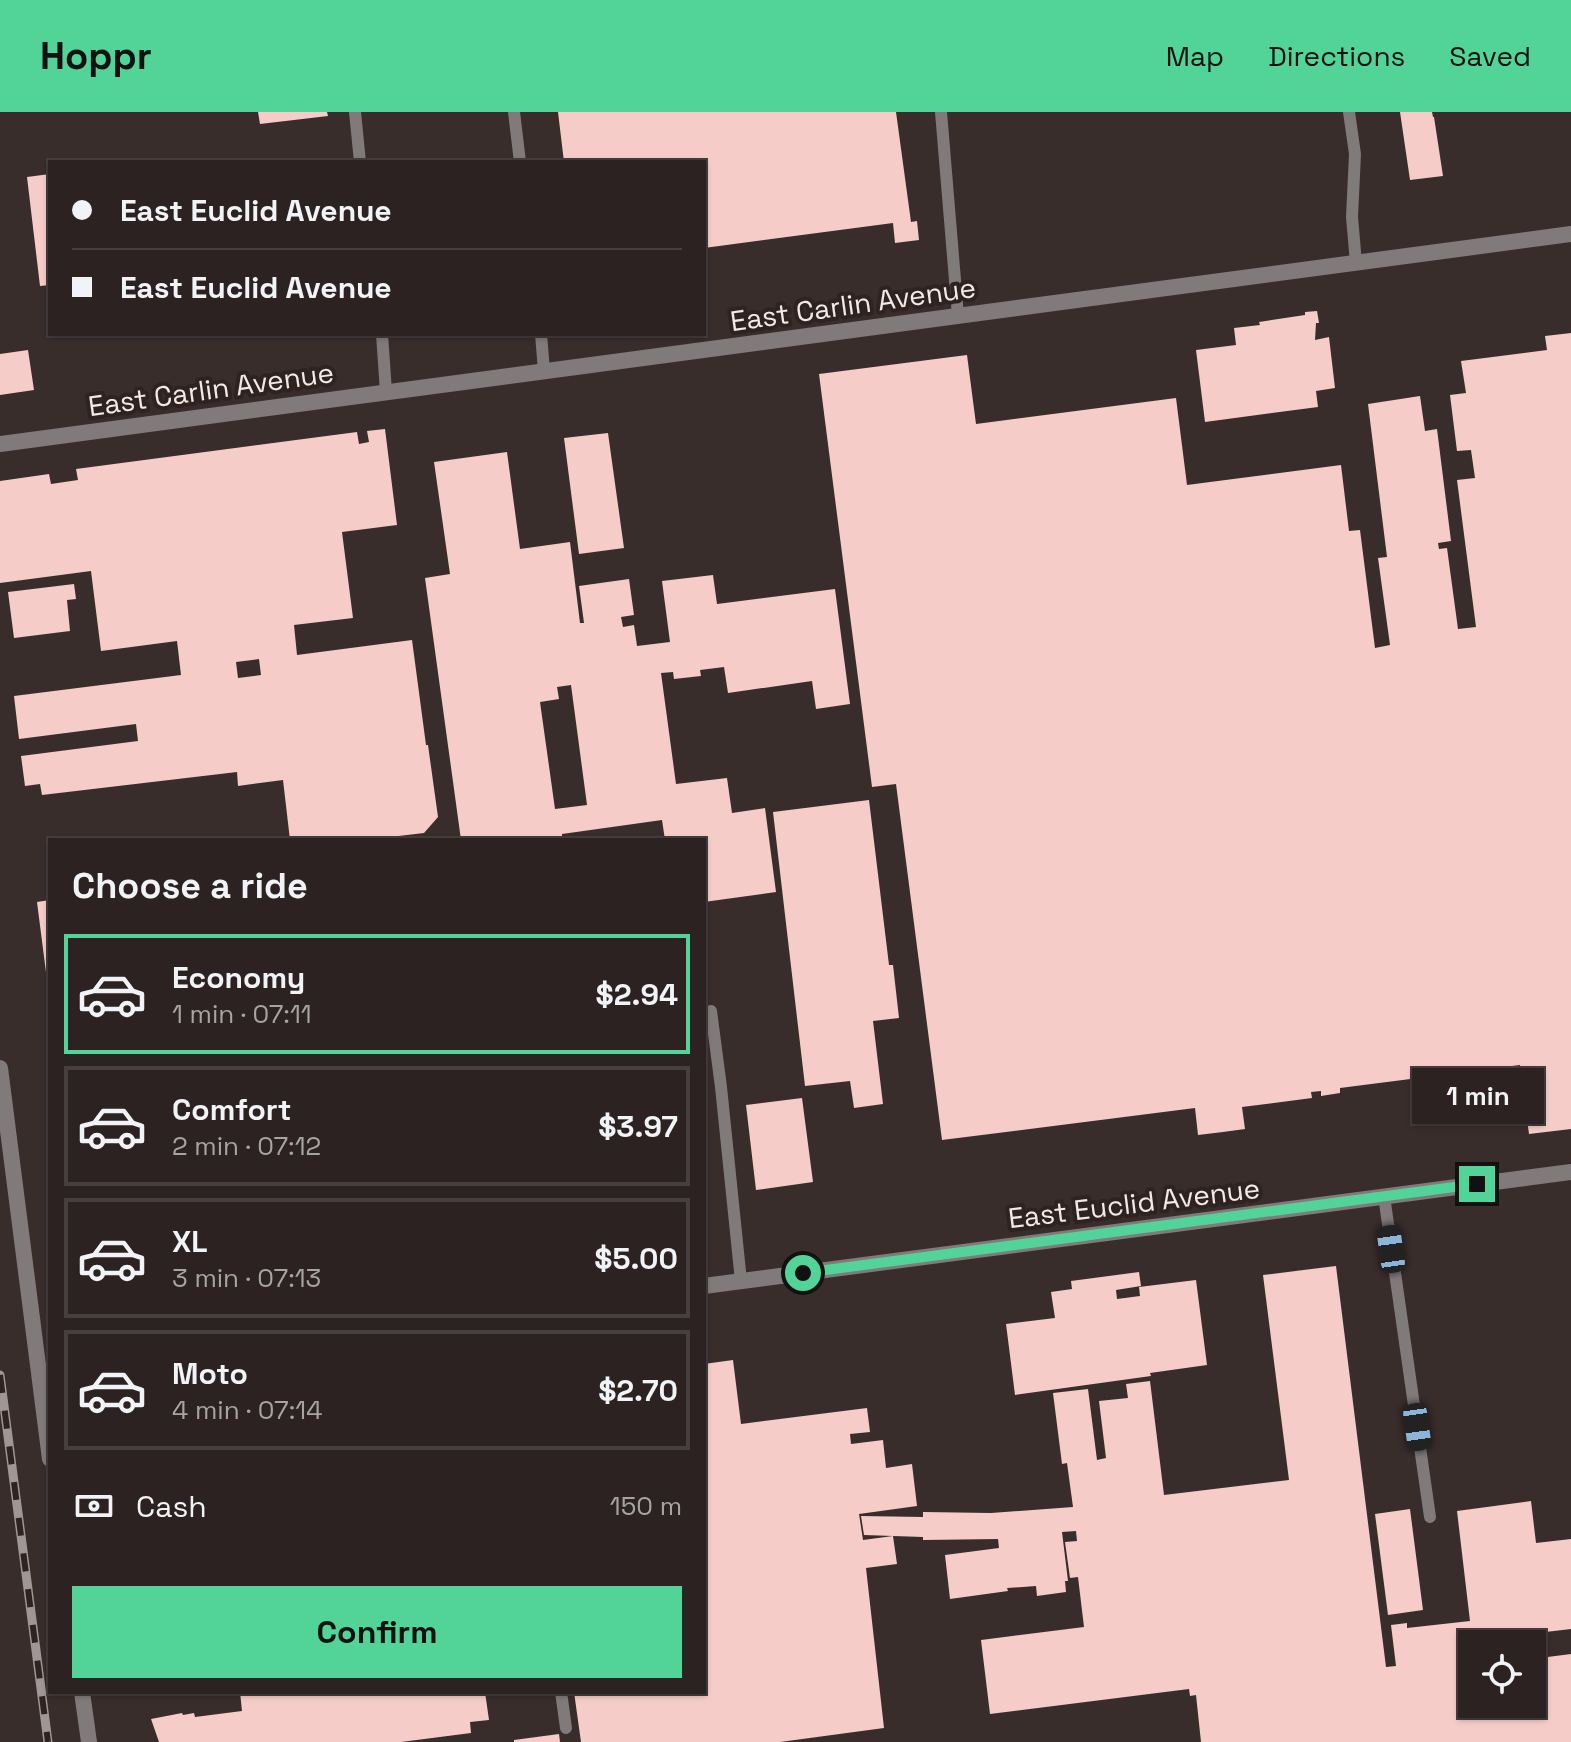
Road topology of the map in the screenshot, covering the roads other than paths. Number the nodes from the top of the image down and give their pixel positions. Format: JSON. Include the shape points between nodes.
{"nodes":[{"id":1,"x":355,"y":112,"type":"edge"},
{"id":2,"x":514,"y":112,"type":"edge"},
{"id":3,"x":941,"y":112,"type":"edge"},
{"id":4,"x":1349,"y":112,"type":"edge"},
{"id":5,"x":360,"y":160,"type":"edge"},
{"id":6,"x":520,"y":160,"type":"edge"},
{"id":7,"x":1571,"y":234,"type":"edge"},
{"id":8,"x":1356,"y":263,"type":"junction"},
{"id":9,"x":958,"y":316,"type":"junction"},
{"id":10,"x":382,"y":336,"type":"edge"},
{"id":11,"x":541,"y":336,"type":"edge"},
{"id":12,"x":544,"y":371,"type":"junction"},
{"id":13,"x":386,"y":392,"type":"junction"},
{"id":14,"x":0,"y":444,"type":"edge"},
{"id":15,"x":711,"y":1011,"type":"dead end"},
{"id":16,"x":0,"y":1068,"type":"edge"},
{"id":17,"x":1571,"y":1172,"type":"edge"},
{"id":18,"x":1384,"y":1196,"type":"junction"},
{"id":19,"x":741,"y":1281,"type":"junction"},
{"id":20,"x":706,"y":1286,"type":"edge"},
{"id":21,"x":44,"y":1372,"type":"edge"},
{"id":22,"x":48,"y":1430,"type":"edge"},
{"id":23,"x":1430,"y":1517,"type":"dead end"},
{"id":24,"x":82,"y":1694,"type":"edge"},
{"id":25,"x":561,"y":1694,"type":"edge"},
{"id":26,"x":566,"y":1728,"type":"dead end"},
{"id":27,"x":89,"y":1742,"type":"edge"}],
"edges":[{"from":1,"to":5,"type":"lane"},
{"from":2,"to":6,"type":"lane"},
{"from":3,"to":9,"type":"lane"},
{"from":4,"to":8,"type":"lane","via":[[1355,154]]},
{"from":7,"to":8,"type":"street","name":"East Carlin Avenue"},
{"from":8,"to":9,"type":"street","name":"East Carlin Avenue"},
{"from":9,"to":12,"type":"street","name":"East Carlin Avenue"},
{"from":10,"to":13,"type":"lane"},
{"from":11,"to":12,"type":"lane"},
{"from":12,"to":13,"type":"street","name":"East Carlin Avenue"},
{"from":13,"to":14,"type":"street","name":"East Carlin Avenue"},
{"from":15,"to":19,"type":"lane"},
{"from":16,"to":21,"type":"street"},
{"from":17,"to":18,"type":"street","name":"East Euclid Avenue"},
{"from":18,"to":19,"type":"street","name":"East Euclid Avenue"},
{"from":18,"to":23,"type":"lane"},
{"from":19,"to":20,"type":"street","name":"East Euclid Avenue"},
{"from":21,"to":22,"type":"street"},
{"from":24,"to":27,"type":"street"},
{"from":25,"to":26,"type":"lane"}]}
